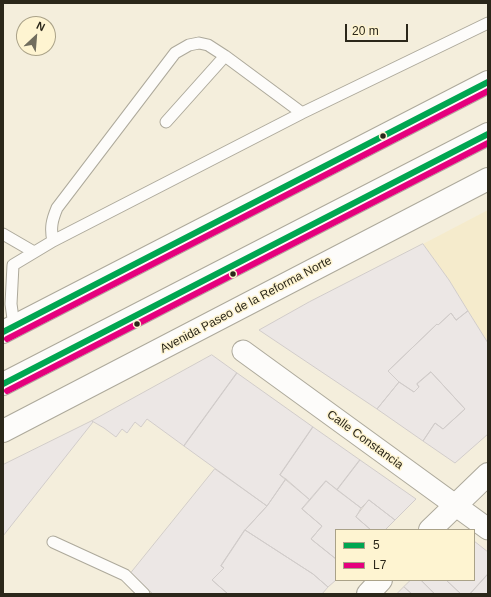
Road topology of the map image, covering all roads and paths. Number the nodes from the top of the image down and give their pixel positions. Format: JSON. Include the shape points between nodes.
{"nodes":[{"id":1,"x":488,"y":23,"type":"edge"},
{"id":2,"x":225,"y":56,"type":"junction"},
{"id":3,"x":488,"y":82,"type":"edge"},
{"id":4,"x":302,"y":113,"type":"junction"},
{"id":5,"x":166,"y":122,"type":"dead end"},
{"id":6,"x":488,"y":134,"type":"edge"},
{"id":7,"x":488,"y":179,"type":"edge"},
{"id":8,"x":3,"y":234,"type":"edge"},
{"id":9,"x":53,"y":241,"type":"junction"},
{"id":10,"x":34,"y":252,"type":"junction"},
{"id":11,"x":7,"y":301,"type":"edge"},
{"id":12,"x":8,"y":329,"type":"edge"},
{"id":13,"x":243,"y":351,"type":"dead end"},
{"id":14,"x":3,"y":384,"type":"edge"},
{"id":15,"x":3,"y":432,"type":"edge"},
{"id":16,"x":488,"y":474,"type":"edge"},
{"id":17,"x":454,"y":505,"type":"junction"},
{"id":18,"x":431,"y":529,"type":"edge"},
{"id":19,"x":488,"y":529,"type":"edge"},
{"id":20,"x":53,"y":542,"type":"dead end"},
{"id":21,"x":380,"y":581,"type":"edge"},
{"id":22,"x":144,"y":594,"type":"edge"},
{"id":23,"x":368,"y":594,"type":"edge"}],
"edges":[{"from":1,"to":4,"type":"lane"},
{"from":2,"to":4,"type":"lane"},
{"from":2,"to":5,"type":"lane"},
{"from":2,"to":9,"type":"lane","via":[[199,43],[175,53],[57,208],[52,219]]},
{"from":3,"to":12,"type":"main road"},
{"from":4,"to":9,"type":"lane"},
{"from":6,"to":14,"type":"main road"},
{"from":7,"to":15,"type":"main road","name":"Avenida Paseo de la Reforma Norte"},
{"from":8,"to":10,"type":"lane"},
{"from":9,"to":10,"type":"lane"},
{"from":10,"to":11,"type":"lane","via":[[12,265]]},
{"from":11,"to":12,"type":"lane"},
{"from":13,"to":17,"type":"street","name":"Calle Constancia"},
{"from":16,"to":17,"type":"main road"},
{"from":17,"to":18,"type":"main road"},
{"from":17,"to":19,"type":"street","name":"Calle Constancia"},
{"from":20,"to":22,"type":"lane","via":[[125,575]]},
{"from":21,"to":23,"type":"main road"}]}
